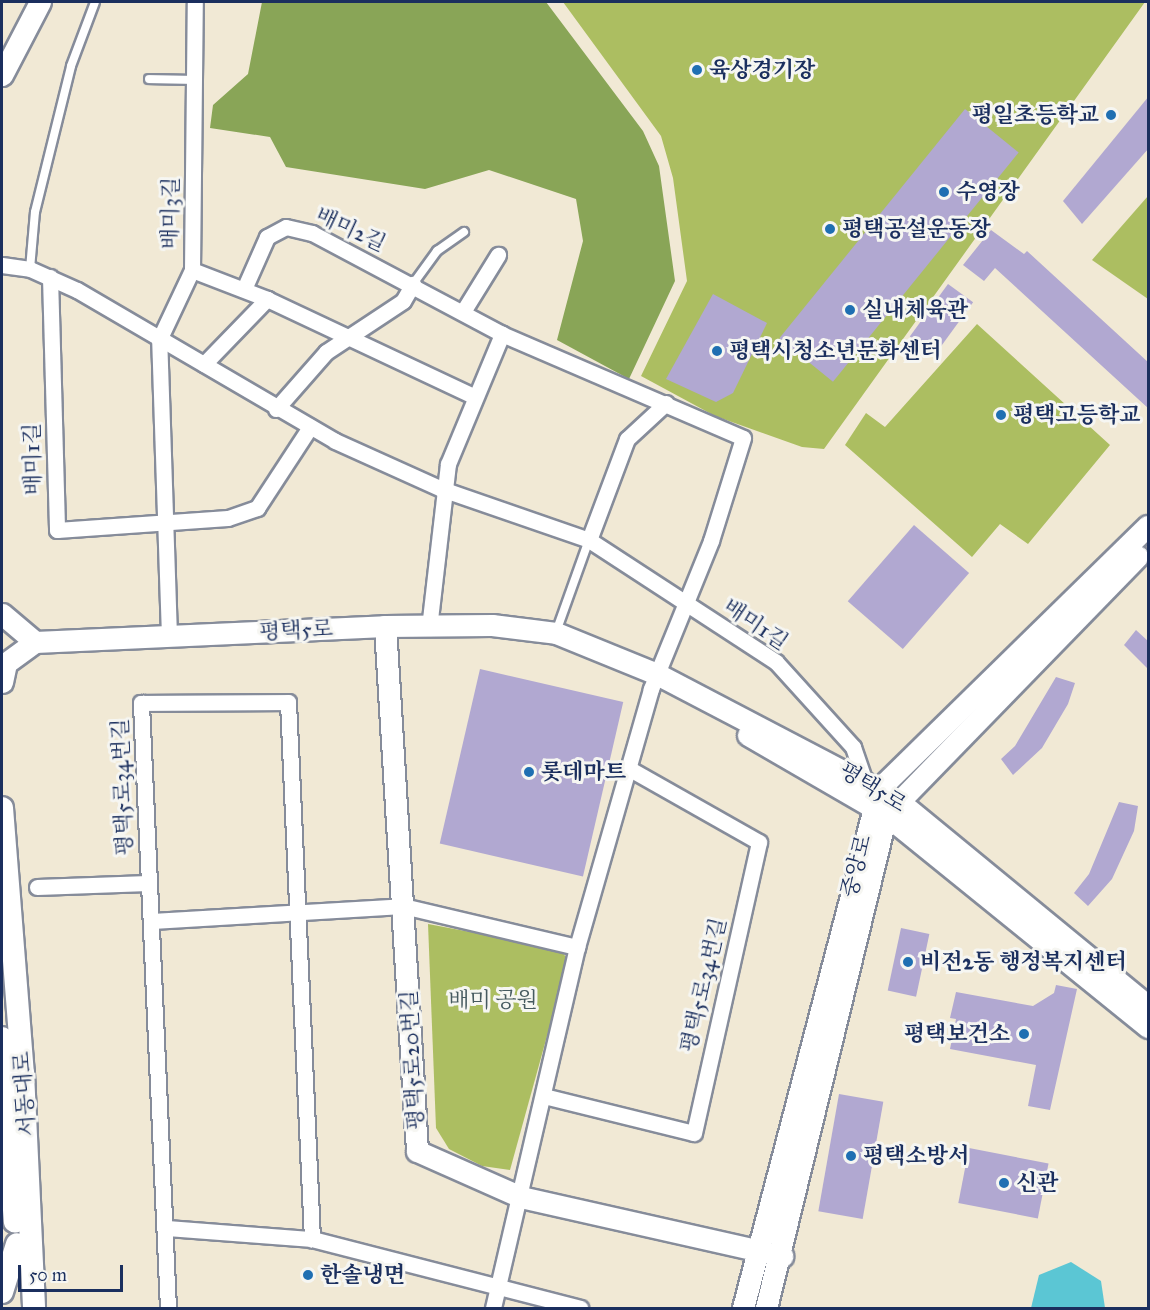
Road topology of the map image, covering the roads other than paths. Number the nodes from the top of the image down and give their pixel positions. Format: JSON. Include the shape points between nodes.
{"nodes":[{"id":1,"x":40,"y":2,"type":"edge"},
{"id":2,"x":95,"y":2,"type":"edge"},
{"id":3,"x":195,"y":2,"type":"edge"},
{"id":4,"x":2,"y":75,"type":"edge"},
{"id":5,"x":149,"y":79,"type":"dead end"},
{"id":6,"x":194,"y":81,"type":"junction"},
{"id":7,"x":464,"y":232,"type":"dead end"},
{"id":8,"x":498,"y":255,"type":"dead end"},
{"id":9,"x":2,"y":265,"type":"edge"},
{"id":10,"x":30,"y":269,"type":"junction"},
{"id":11,"x":192,"y":270,"type":"junction"},
{"id":12,"x":50,"y":277,"type":"junction"},
{"id":13,"x":413,"y":285,"type":"junction"},
{"id":14,"x":244,"y":290,"type":"junction"},
{"id":15,"x":267,"y":299,"type":"junction"},
{"id":16,"x":464,"y":310,"type":"junction"},
{"id":17,"x":502,"y":334,"type":"junction"},
{"id":18,"x":353,"y":339,"type":"junction"},
{"id":19,"x":159,"y":340,"type":"junction"},
{"id":20,"x":204,"y":364,"type":"junction"},
{"id":21,"x":473,"y":396,"type":"junction"},
{"id":22,"x":666,"y":403,"type":"junction"},
{"id":23,"x":276,"y":409,"type":"junction"},
{"id":24,"x":310,"y":427,"type":"junction"},
{"id":25,"x":442,"y":489,"type":"junction"},
{"id":26,"x":166,"y":522,"type":"junction"},
{"id":27,"x":1149,"y":526,"type":"edge"},
{"id":28,"x":589,"y":540,"type":"junction"},
{"id":29,"x":1149,"y":545,"type":"edge"},
{"id":30,"x":684,"y":605,"type":"junction"},
{"id":31,"x":2,"y":614,"type":"edge"},
{"id":32,"x":385,"y":626,"type":"junction"},
{"id":33,"x":429,"y":627,"type":"junction"},
{"id":34,"x":556,"y":633,"type":"junction"},
{"id":35,"x":169,"y":636,"type":"junction"},
{"id":36,"x":35,"y":642,"type":"junction"},
{"id":37,"x":657,"y":674,"type":"junction"},
{"id":38,"x":2,"y":682,"type":"edge"},
{"id":39,"x":630,"y":768,"type":"junction"},
{"id":40,"x":879,"y":797,"type":"junction"},
{"id":41,"x":2,"y":808,"type":"edge"},
{"id":42,"x":148,"y":883,"type":"junction"},
{"id":43,"x":37,"y":887,"type":"dead end"},
{"id":44,"x":403,"y":906,"type":"junction"},
{"id":45,"x":299,"y":911,"type":"junction"},
{"id":46,"x":152,"y":921,"type":"junction"},
{"id":47,"x":577,"y":946,"type":"junction"},
{"id":48,"x":1088,"y":966,"type":"junction"},
{"id":49,"x":1149,"y":1006,"type":"edge"},
{"id":50,"x":1149,"y":1027,"type":"edge"},
{"id":51,"x":2,"y":1038,"type":"edge"},
{"id":52,"x":544,"y":1096,"type":"junction"},
{"id":53,"x":521,"y":1197,"type":"junction"},
{"id":54,"x":168,"y":1228,"type":"junction"},
{"id":55,"x":312,"y":1239,"type":"junction"},
{"id":56,"x":17,"y":1244,"type":"junction"},
{"id":57,"x":758,"y":1251,"type":"junction"},
{"id":58,"x":782,"y":1256,"type":"junction"},
{"id":59,"x":32,"y":1278,"type":"junction"},
{"id":60,"x":498,"y":1287,"type":"junction"},
{"id":61,"x":2,"y":1292,"type":"edge"},
{"id":62,"x":18,"y":1308,"type":"edge"},
{"id":63,"x":34,"y":1308,"type":"edge"},
{"id":64,"x":40,"y":1308,"type":"edge"},
{"id":65,"x":168,"y":1308,"type":"edge"},
{"id":66,"x":493,"y":1308,"type":"edge"},
{"id":67,"x":580,"y":1308,"type":"edge"},
{"id":68,"x":743,"y":1308,"type":"edge"},
{"id":69,"x":766,"y":1308,"type":"edge"}],
"edges":[{"from":1,"to":4,"type":"street"},
{"from":2,"to":10,"type":"lane","via":[[71,66],[46,167]]},
{"from":3,"to":6,"type":"street","name":"배미3길"},
{"from":5,"to":6,"type":"lane"},
{"from":6,"to":11,"type":"street","name":"배미3길"},
{"from":7,"to":13,"type":"lane","via":[[437,251]]},
{"from":8,"to":16,"type":"street"},
{"from":9,"to":10,"type":"street","name":"배미1길"},
{"from":10,"to":12,"type":"street","name":"배미1길"},
{"from":11,"to":14,"type":"street"},
{"from":11,"to":19,"type":"street","name":"배미3길"},
{"from":12,"to":19,"type":"street","name":"배미1길"},
{"from":12,"to":26,"type":"street","name":"배미1길","via":[[57,530]]},
{"from":13,"to":14,"type":"street","name":"배미2길","via":[[312,233],[286,227],[267,237]]},
{"from":13,"to":16,"type":"street","name":"배미2길"},
{"from":13,"to":18,"type":"street","via":[[403,301]]},
{"from":14,"to":15,"type":"street"},
{"from":15,"to":18,"type":"street"},
{"from":15,"to":20,"type":"street"},
{"from":16,"to":17,"type":"street","name":"배미2길"},
{"from":17,"to":21,"type":"street"},
{"from":17,"to":22,"type":"street","name":"배미2길"},
{"from":18,"to":21,"type":"street"},
{"from":18,"to":23,"type":"street","via":[[326,352]]},
{"from":19,"to":20,"type":"street","name":"배미1길"},
{"from":19,"to":26,"type":"street"},
{"from":20,"to":23,"type":"street","name":"배미1길"},
{"from":21,"to":25,"type":"street"},
{"from":22,"to":28,"type":"street","via":[[627,439]]},
{"from":22,"to":30,"type":"street","name":"배미2길","via":[[743,438]]},
{"from":23,"to":24,"type":"street","name":"배미1길"},
{"from":24,"to":25,"type":"street","name":"배미1길"},
{"from":24,"to":26,"type":"street","name":"배미1길","via":[[257,508],[228,518]]},
{"from":25,"to":28,"type":"street","name":"배미1길"},
{"from":25,"to":33,"type":"street"},
{"from":26,"to":35,"type":"street"},
{"from":27,"to":40,"type":"street"},
{"from":28,"to":30,"type":"street","name":"배미1길"},
{"from":28,"to":34,"type":"lane"},
{"from":29,"to":40,"type":"street","name":"중앙로"},
{"from":30,"to":37,"type":"street"},
{"from":30,"to":40,"type":"street","name":"배미1길","via":[[776,662],[853,747]]},
{"from":31,"to":36,"type":"street"},
{"from":32,"to":33,"type":"street","name":"평택5로"},
{"from":32,"to":35,"type":"street","name":"평택5로"},
{"from":32,"to":44,"type":"street","name":"평택5로20번길"},
{"from":33,"to":34,"type":"street","name":"평택5로","via":[[492,625]]},
{"from":34,"to":37,"type":"street","name":"평택5로"},
{"from":35,"to":36,"type":"street","name":"평택5로"},
{"from":36,"to":38,"type":"street","via":[[6,663]]},
{"from":37,"to":39,"type":"street"},
{"from":37,"to":40,"type":"street","name":"평택5로"},
{"from":39,"to":47,"type":"street"},
{"from":39,"to":52,"type":"street","name":"평택5로34번길","via":[[759,842],[694,1133]]},
{"from":40,"to":48,"type":"street","name":"평택5로"},
{"from":40,"to":57,"type":"street","name":"중앙로"},
{"from":40,"to":58,"type":"street","name":"중앙로"},
{"from":41,"to":59,"type":"main road","name":"서동대로","via":[[23,1073]]},
{"from":42,"to":43,"type":"street"},
{"from":42,"to":45,"type":"street","name":"평택5로34번길","via":[[141,703],[288,702]]},
{"from":42,"to":46,"type":"street","name":"평택5로34번길"},
{"from":44,"to":45,"type":"street"},
{"from":44,"to":47,"type":"street"},
{"from":44,"to":53,"type":"street","name":"평택5로20번길","via":[[417,1151]]},
{"from":45,"to":46,"type":"street"},
{"from":45,"to":55,"type":"street","name":"평택5로34번길"},
{"from":46,"to":54,"type":"street","name":"평택5로34번길"},
{"from":47,"to":52,"type":"street"},
{"from":48,"to":49,"type":"street","name":"평택5로"},
{"from":48,"to":50,"type":"street"},
{"from":51,"to":56,"type":"main road","name":"서동대로"},
{"from":52,"to":53,"type":"street"},
{"from":53,"to":57,"type":"street","name":"평택5로20번길"},
{"from":53,"to":60,"type":"street"},
{"from":54,"to":55,"type":"street"},
{"from":54,"to":65,"type":"street","name":"평택5로34번길"},
{"from":55,"to":60,"type":"street"},
{"from":56,"to":61,"type":"main road"},
{"from":56,"to":62,"type":"main road","name":"서동대로"},
{"from":57,"to":58,"type":"street","name":"평택5로20번길"},
{"from":57,"to":68,"type":"street","name":"중앙로"},
{"from":58,"to":69,"type":"street","name":"중앙로"},
{"from":59,"to":63,"type":"main road","name":"서동대로"},
{"from":59,"to":64,"type":"main road"},
{"from":60,"to":66,"type":"street"},
{"from":60,"to":67,"type":"street"}]}
